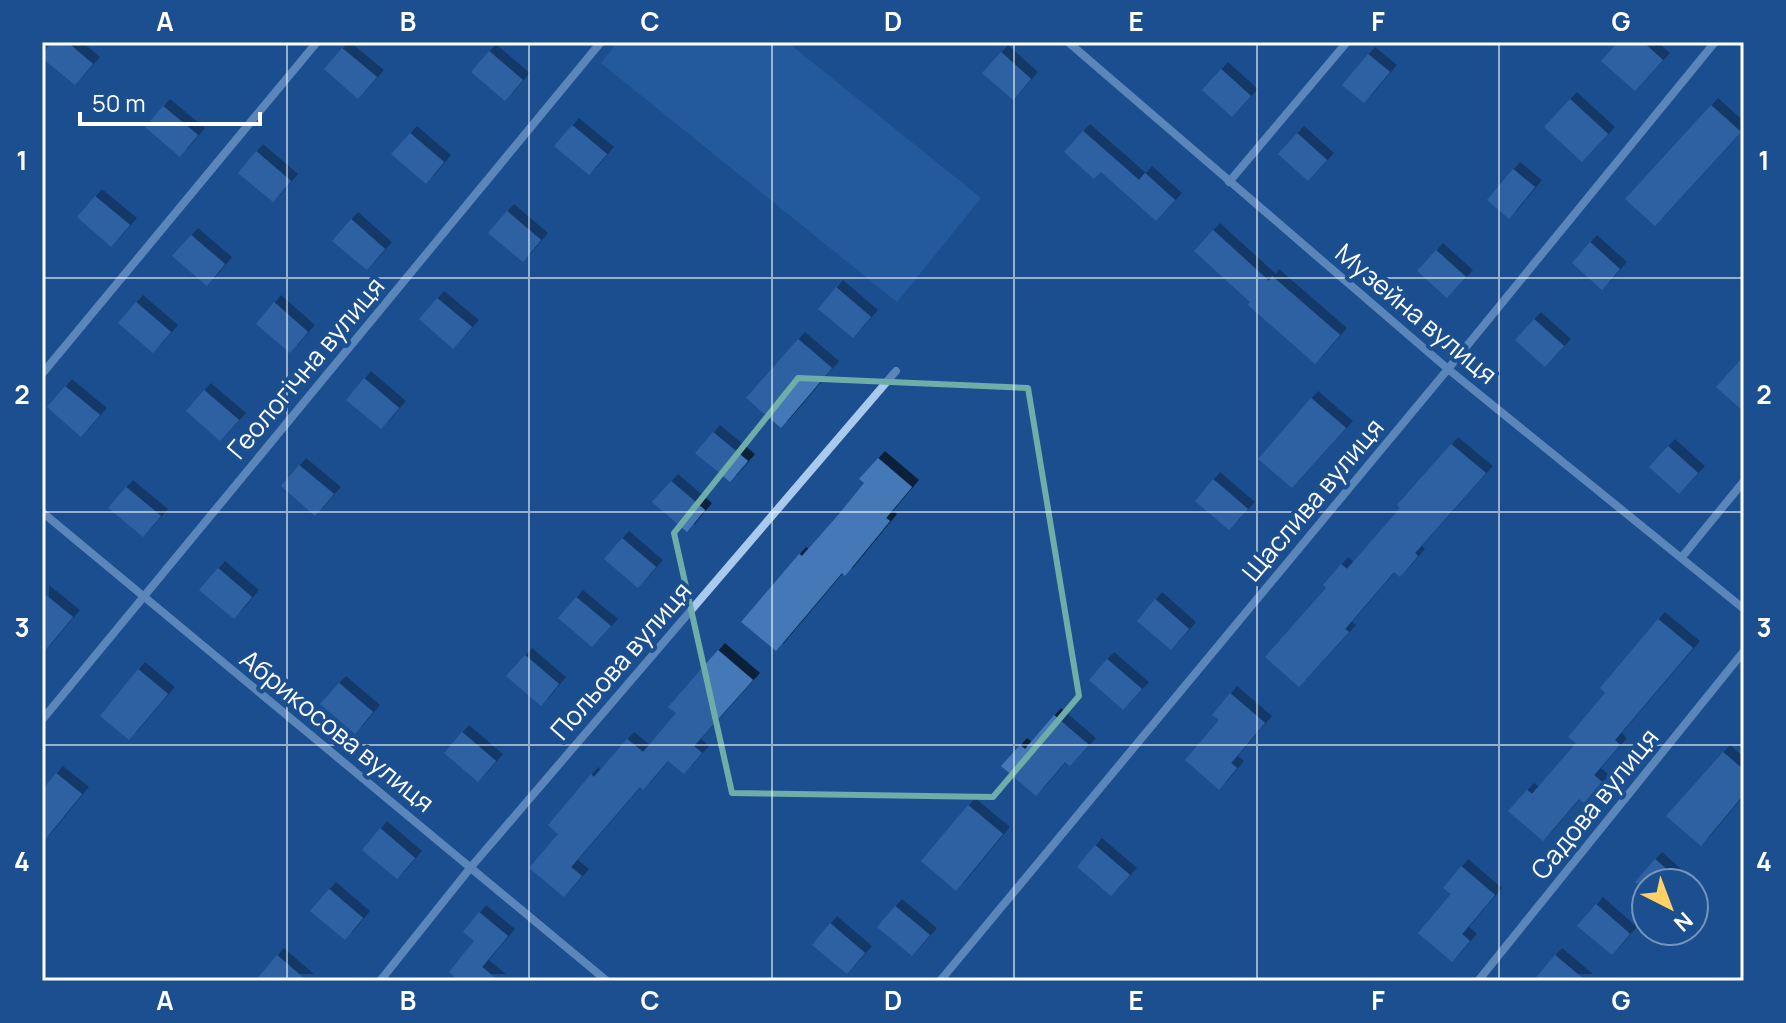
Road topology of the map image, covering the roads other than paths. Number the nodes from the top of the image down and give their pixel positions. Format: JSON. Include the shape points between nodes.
{"nodes":[{"id":1,"x":317,"y":42,"type":"edge"},
{"id":2,"x":601,"y":42,"type":"edge"},
{"id":3,"x":1068,"y":42,"type":"edge"},
{"id":4,"x":1347,"y":42,"type":"edge"},
{"id":5,"x":1715,"y":42,"type":"edge"},
{"id":6,"x":1229,"y":182,"type":"junction"},
{"id":7,"x":1448,"y":369,"type":"junction"},
{"id":8,"x":896,"y":371,"type":"dead end"},
{"id":9,"x":42,"y":374,"type":"edge"},
{"id":10,"x":1744,"y":481,"type":"edge"},
{"id":11,"x":42,"y":512,"type":"edge"},
{"id":12,"x":1682,"y":557,"type":"junction"},
{"id":13,"x":143,"y":597,"type":"junction"},
{"id":14,"x":1744,"y":609,"type":"edge"},
{"id":15,"x":1744,"y":651,"type":"edge"},
{"id":16,"x":42,"y":720,"type":"edge"},
{"id":17,"x":471,"y":867,"type":"junction"},
{"id":18,"x":380,"y":981,"type":"edge"},
{"id":19,"x":607,"y":981,"type":"edge"},
{"id":20,"x":940,"y":981,"type":"edge"},
{"id":21,"x":1478,"y":981,"type":"edge"}],
"edges":[{"from":1,"to":9,"type":"street"},
{"from":2,"to":13,"type":"street","name":"Геологічна вулиця"},
{"from":3,"to":6,"type":"street","name":"Музейна вулиця"},
{"from":4,"to":6,"type":"street"},
{"from":5,"to":7,"type":"street","name":"Щаслива вулиця"},
{"from":6,"to":7,"type":"street","name":"Музейна вулиця"},
{"from":7,"to":12,"type":"street","name":"Музейна вулиця"},
{"from":7,"to":20,"type":"street","name":"Щаслива вулиця"},
{"from":8,"to":17,"type":"street","name":"Польова вулиця"},
{"from":10,"to":12,"type":"street"},
{"from":11,"to":13,"type":"street","name":"Абрикосова вулиця"},
{"from":12,"to":14,"type":"street","name":"Музейна вулиця"},
{"from":13,"to":16,"type":"street","name":"Геологічна вулиця"},
{"from":13,"to":17,"type":"street","name":"Абрикосова вулиця"},
{"from":15,"to":21,"type":"street","name":"Садова вулиця"},
{"from":17,"to":18,"type":"street","name":"Польова вулиця"},
{"from":17,"to":19,"type":"street","name":"Абрикосова вулиця"}]}
